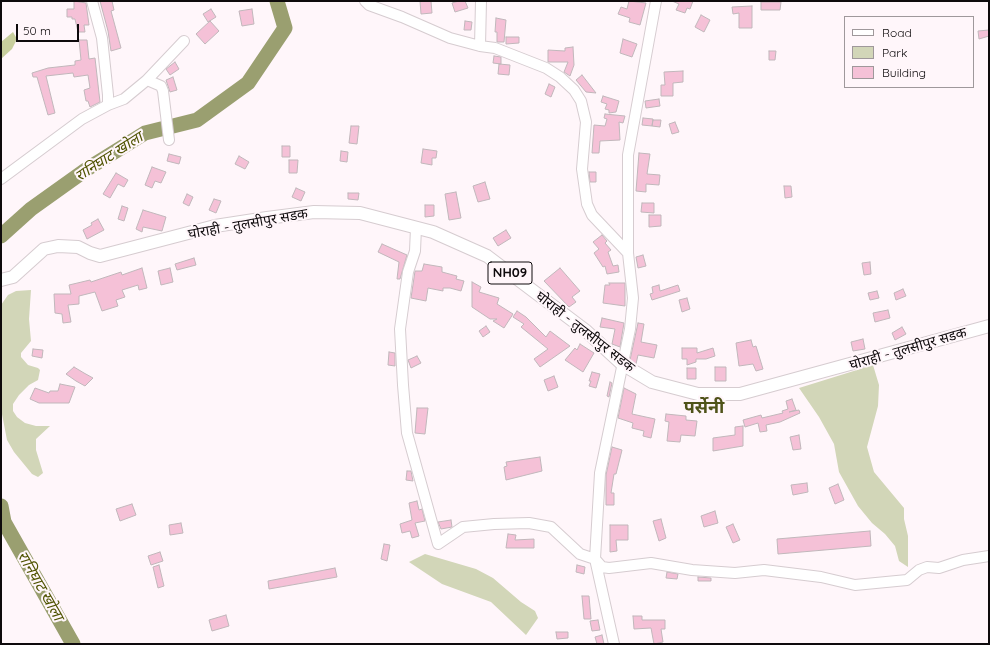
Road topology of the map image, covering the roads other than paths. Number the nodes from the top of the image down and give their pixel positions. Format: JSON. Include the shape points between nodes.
{"nodes":[{"id":1,"x":92,"y":1,"type":"edge"},
{"id":2,"x":365,"y":1,"type":"edge"},
{"id":3,"x":481,"y":1,"type":"edge"},
{"id":4,"x":656,"y":1,"type":"edge"},
{"id":5,"x":184,"y":41,"type":"dead end"},
{"id":6,"x":480,"y":46,"type":"junction"},
{"id":7,"x":147,"y":80,"type":"junction"},
{"id":8,"x":108,"y":105,"type":"junction"},
{"id":9,"x":169,"y":140,"type":"dead end"},
{"id":10,"x":1,"y":179,"type":"edge"},
{"id":11,"x":416,"y":228,"type":"junction"},
{"id":12,"x":628,"y":253,"type":"junction"},
{"id":13,"x":1,"y":280,"type":"edge"},
{"id":14,"x":989,"y":326,"type":"edge"},
{"id":15,"x":622,"y":364,"type":"junction"},
{"id":16,"x":989,"y":556,"type":"edge"},
{"id":17,"x":595,"y":559,"type":"junction"},
{"id":18,"x":614,"y":644,"type":"edge"}],
"edges":[{"from":1,"to":8,"type":"street","via":[[102,38]]},
{"from":2,"to":6,"type":"street","via":[[369,5],[450,38]]},
{"from":3,"to":6,"type":"street"},
{"from":4,"to":12,"type":"street","via":[[628,155]]},
{"from":5,"to":7,"type":"street"},
{"from":6,"to":12,"type":"street","via":[[495,48],[546,68],[560,76],[574,90],[581,101],[586,122],[582,169],[587,204],[592,215]]},
{"from":7,"to":8,"type":"street","via":[[124,99]]},
{"from":7,"to":9,"type":"street","via":[[160,86],[163,91]]},
{"from":8,"to":10,"type":"street","via":[[82,119]]},
{"from":11,"to":13,"type":"main road","name":"घोराही - तुलसीपुर सडक","number":"NH09","via":[[360,213],[314,212],[215,226],[100,256],[78,247],[58,246],[44,249],[13,277]]},
{"from":11,"to":15,"type":"main road","name":"घोराही - तुलसीपुर सडक","number":"NH09","via":[[432,232],[487,256],[585,330]]},
{"from":11,"to":17,"type":"street","via":[[415,251],[408,272],[400,329],[402,385],[407,433],[438,544],[463,527],[529,523],[551,527],[580,554]]},
{"from":12,"to":15,"type":"street","via":[[633,298],[630,329]]},
{"from":14,"to":15,"type":"main road","name":"घोराही - तुलसीपुर सडक","number":"NH09","via":[[740,394],[698,394],[652,382]]},
{"from":15,"to":17,"type":"street","via":[[600,473]]},
{"from":16,"to":17,"type":"street","via":[[963,560],[939,568],[927,567],[907,580],[856,585],[821,577],[764,570],[735,573],[692,570],[650,563],[609,568],[602,567]]},
{"from":17,"to":18,"type":"street"}]}
